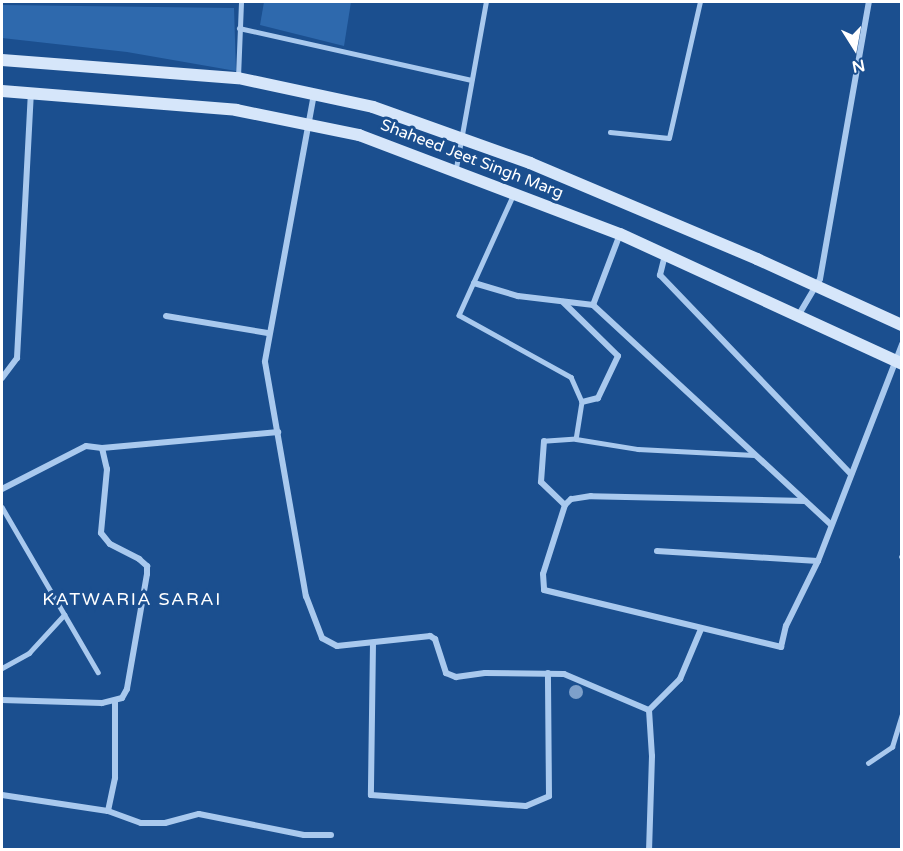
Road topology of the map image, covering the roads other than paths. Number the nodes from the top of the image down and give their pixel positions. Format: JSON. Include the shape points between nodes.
{"nodes":[{"id":1,"x":241,"y":2,"type":"edge"},
{"id":2,"x":486,"y":2,"type":"edge"},
{"id":3,"x":700,"y":2,"type":"edge"},
{"id":4,"x":869,"y":2,"type":"edge"},
{"id":5,"x":239,"y":28,"type":"junction"},
{"id":6,"x":2,"y":60,"type":"edge"},
{"id":7,"x":238,"y":78,"type":"junction"},
{"id":8,"x":471,"y":80,"type":"junction"},
{"id":9,"x":2,"y":91,"type":"edge"},
{"id":10,"x":31,"y":93,"type":"junction"},
{"id":11,"x":315,"y":93,"type":"junction"},
{"id":12,"x":309,"y":124,"type":"junction"},
{"id":13,"x":610,"y":132,"type":"dead end"},
{"id":14,"x":464,"y":137,"type":"junction"},
{"id":15,"x":456,"y":168,"type":"junction"},
{"id":16,"x":515,"y":191,"type":"junction"},
{"id":17,"x":620,"y":234,"type":"junction"},
{"id":18,"x":665,"y":254,"type":"junction"},
{"id":19,"x":474,"y":283,"type":"junction"},
{"id":20,"x":816,"y":288,"type":"junction"},
{"id":21,"x":563,"y":302,"type":"junction"},
{"id":22,"x":593,"y":305,"type":"junction"},
{"id":23,"x":166,"y":316,"type":"dead end"},
{"id":24,"x":798,"y":316,"type":"junction"},
{"id":25,"x":902,"y":325,"type":"edge"},
{"id":26,"x":268,"y":333,"type":"junction"},
{"id":27,"x":902,"y":344,"type":"edge"},
{"id":28,"x":898,"y":362,"type":"edge"},
{"id":29,"x":2,"y":378,"type":"edge"},
{"id":30,"x":582,"y":402,"type":"junction"},
{"id":31,"x":278,"y":432,"type":"junction"},
{"id":32,"x":576,"y":439,"type":"junction"},
{"id":33,"x":544,"y":441,"type":"joint"},
{"id":34,"x":102,"y":448,"type":"junction"},
{"id":35,"x":754,"y":455,"type":"junction"},
{"id":36,"x":851,"y":474,"type":"junction"},
{"id":37,"x":2,"y":489,"type":"edge"},
{"id":38,"x":805,"y":501,"type":"junction"},
{"id":39,"x":565,"y":505,"type":"junction"},
{"id":40,"x":2,"y":507,"type":"edge"},
{"id":41,"x":831,"y":525,"type":"junction"},
{"id":42,"x":657,"y":551,"type":"dead end"},
{"id":43,"x":818,"y":561,"type":"junction"},
{"id":44,"x":64,"y":615,"type":"junction"},
{"id":45,"x":701,"y":629,"type":"junction"},
{"id":46,"x":373,"y":643,"type":"junction"},
{"id":47,"x":2,"y":668,"type":"edge"},
{"id":48,"x":98,"y":672,"type":"dead end"},
{"id":49,"x":548,"y":673,"type":"junction"},
{"id":50,"x":2,"y":700,"type":"edge"},
{"id":51,"x":115,"y":702,"type":"junction"},
{"id":52,"x":649,"y":710,"type":"junction"},
{"id":53,"x":902,"y":715,"type":"edge"},
{"id":54,"x":868,"y":763,"type":"dead end"},
{"id":55,"x":2,"y":795,"type":"edge"},
{"id":56,"x":108,"y":811,"type":"junction"},
{"id":57,"x":331,"y":835,"type":"dead end"},
{"id":58,"x":649,"y":849,"type":"edge"}],
"edges":[{"from":1,"to":5,"type":"lane"},
{"from":2,"to":8,"type":"lane"},
{"from":3,"to":13,"type":"lane","via":[[669,138]]},
{"from":4,"to":20,"type":"street"},
{"from":5,"to":7,"type":"lane"},
{"from":5,"to":8,"type":"lane"},
{"from":6,"to":7,"type":"main road","name":"Shaheed Jeet Singh Marg"},
{"from":7,"to":11,"type":"main road","name":"Shaheed Jeet Singh Marg"},
{"from":8,"to":14,"type":"lane"},
{"from":9,"to":10,"type":"main road","name":"Shaheed Jeet Singh Marg"},
{"from":10,"to":12,"type":"main road","name":"Shaheed Jeet Singh Marg","via":[[236,110]]},
{"from":10,"to":29,"type":"street","via":[[17,358]]},
{"from":11,"to":12,"type":"street"},
{"from":11,"to":14,"type":"main road","name":"Shaheed Jeet Singh Marg"},
{"from":12,"to":15,"type":"main road","name":"Shaheed Jeet Singh Marg","via":[[359,135]]},
{"from":12,"to":26,"type":"street"},
{"from":14,"to":15,"type":"lane"},
{"from":14,"to":20,"type":"main road","name":"Shaheed Jeet Singh Marg","via":[[757,259]]},
{"from":15,"to":16,"type":"main road","name":"Shaheed Jeet Singh Marg"},
{"from":16,"to":17,"type":"main road","name":"Shaheed Jeet Singh Marg"},
{"from":16,"to":19,"type":"lane"},
{"from":17,"to":18,"type":"main road","name":"Shaheed Jeet Singh Marg"},
{"from":17,"to":22,"type":"street"},
{"from":18,"to":24,"type":"main road","name":"Shaheed Jeet Singh Marg"},
{"from":18,"to":36,"type":"street","via":[[660,275]]},
{"from":19,"to":21,"type":"street","via":[[518,296]]},
{"from":19,"to":30,"type":"lane","via":[[459,315],[571,376]]},
{"from":20,"to":24,"type":"street"},
{"from":20,"to":25,"type":"main road","name":"Shaheed Jeet Singh Marg"},
{"from":21,"to":22,"type":"street"},
{"from":21,"to":30,"type":"street","via":[[618,356],[598,398]]},
{"from":22,"to":35,"type":"street"},
{"from":23,"to":26,"type":"street"},
{"from":24,"to":28,"type":"main road","name":"Shaheed Jeet Singh Marg"},
{"from":26,"to":31,"type":"street","via":[[265,362]]},
{"from":27,"to":28,"type":"street"},
{"from":28,"to":36,"type":"street"},
{"from":30,"to":32,"type":"lane"},
{"from":31,"to":34,"type":"street"},
{"from":31,"to":46,"type":"street","via":[[315,629],[337,646]]},
{"from":32,"to":33,"type":"lane"},
{"from":32,"to":35,"type":"lane","via":[[638,449]]},
{"from":33,"to":39,"type":"street","via":[[541,482]]},
{"from":34,"to":37,"type":"street","via":[[87,446]]},
{"from":34,"to":51,"type":"street","via":[[107,469],[101,533],[110,544],[147,566],[127,689]]},
{"from":35,"to":38,"type":"street"},
{"from":36,"to":41,"type":"street"},
{"from":38,"to":39,"type":"street","via":[[591,496]]},
{"from":38,"to":41,"type":"street"},
{"from":39,"to":45,"type":"street","via":[[543,574],[544,590]]},
{"from":40,"to":44,"type":"lane"},
{"from":41,"to":43,"type":"street"},
{"from":42,"to":43,"type":"street"},
{"from":43,"to":45,"type":"street","via":[[786,626],[781,647]]},
{"from":44,"to":47,"type":"lane","via":[[29,653]]},
{"from":44,"to":48,"type":"lane"},
{"from":45,"to":52,"type":"street","via":[[680,679]]},
{"from":46,"to":49,"type":"street","via":[[430,636],[435,639],[446,673],[456,677]]},
{"from":46,"to":49,"type":"street","via":[[370,795],[526,806],[549,796]]},
{"from":49,"to":52,"type":"street","via":[[564,674]]},
{"from":50,"to":51,"type":"street"},
{"from":51,"to":56,"type":"street","via":[[115,778]]},
{"from":52,"to":58,"type":"street"},
{"from":53,"to":54,"type":"lane","via":[[892,747]]},
{"from":55,"to":56,"type":"street"},
{"from":56,"to":57,"type":"street","via":[[141,823],[165,823],[199,814],[304,835]]}]}
